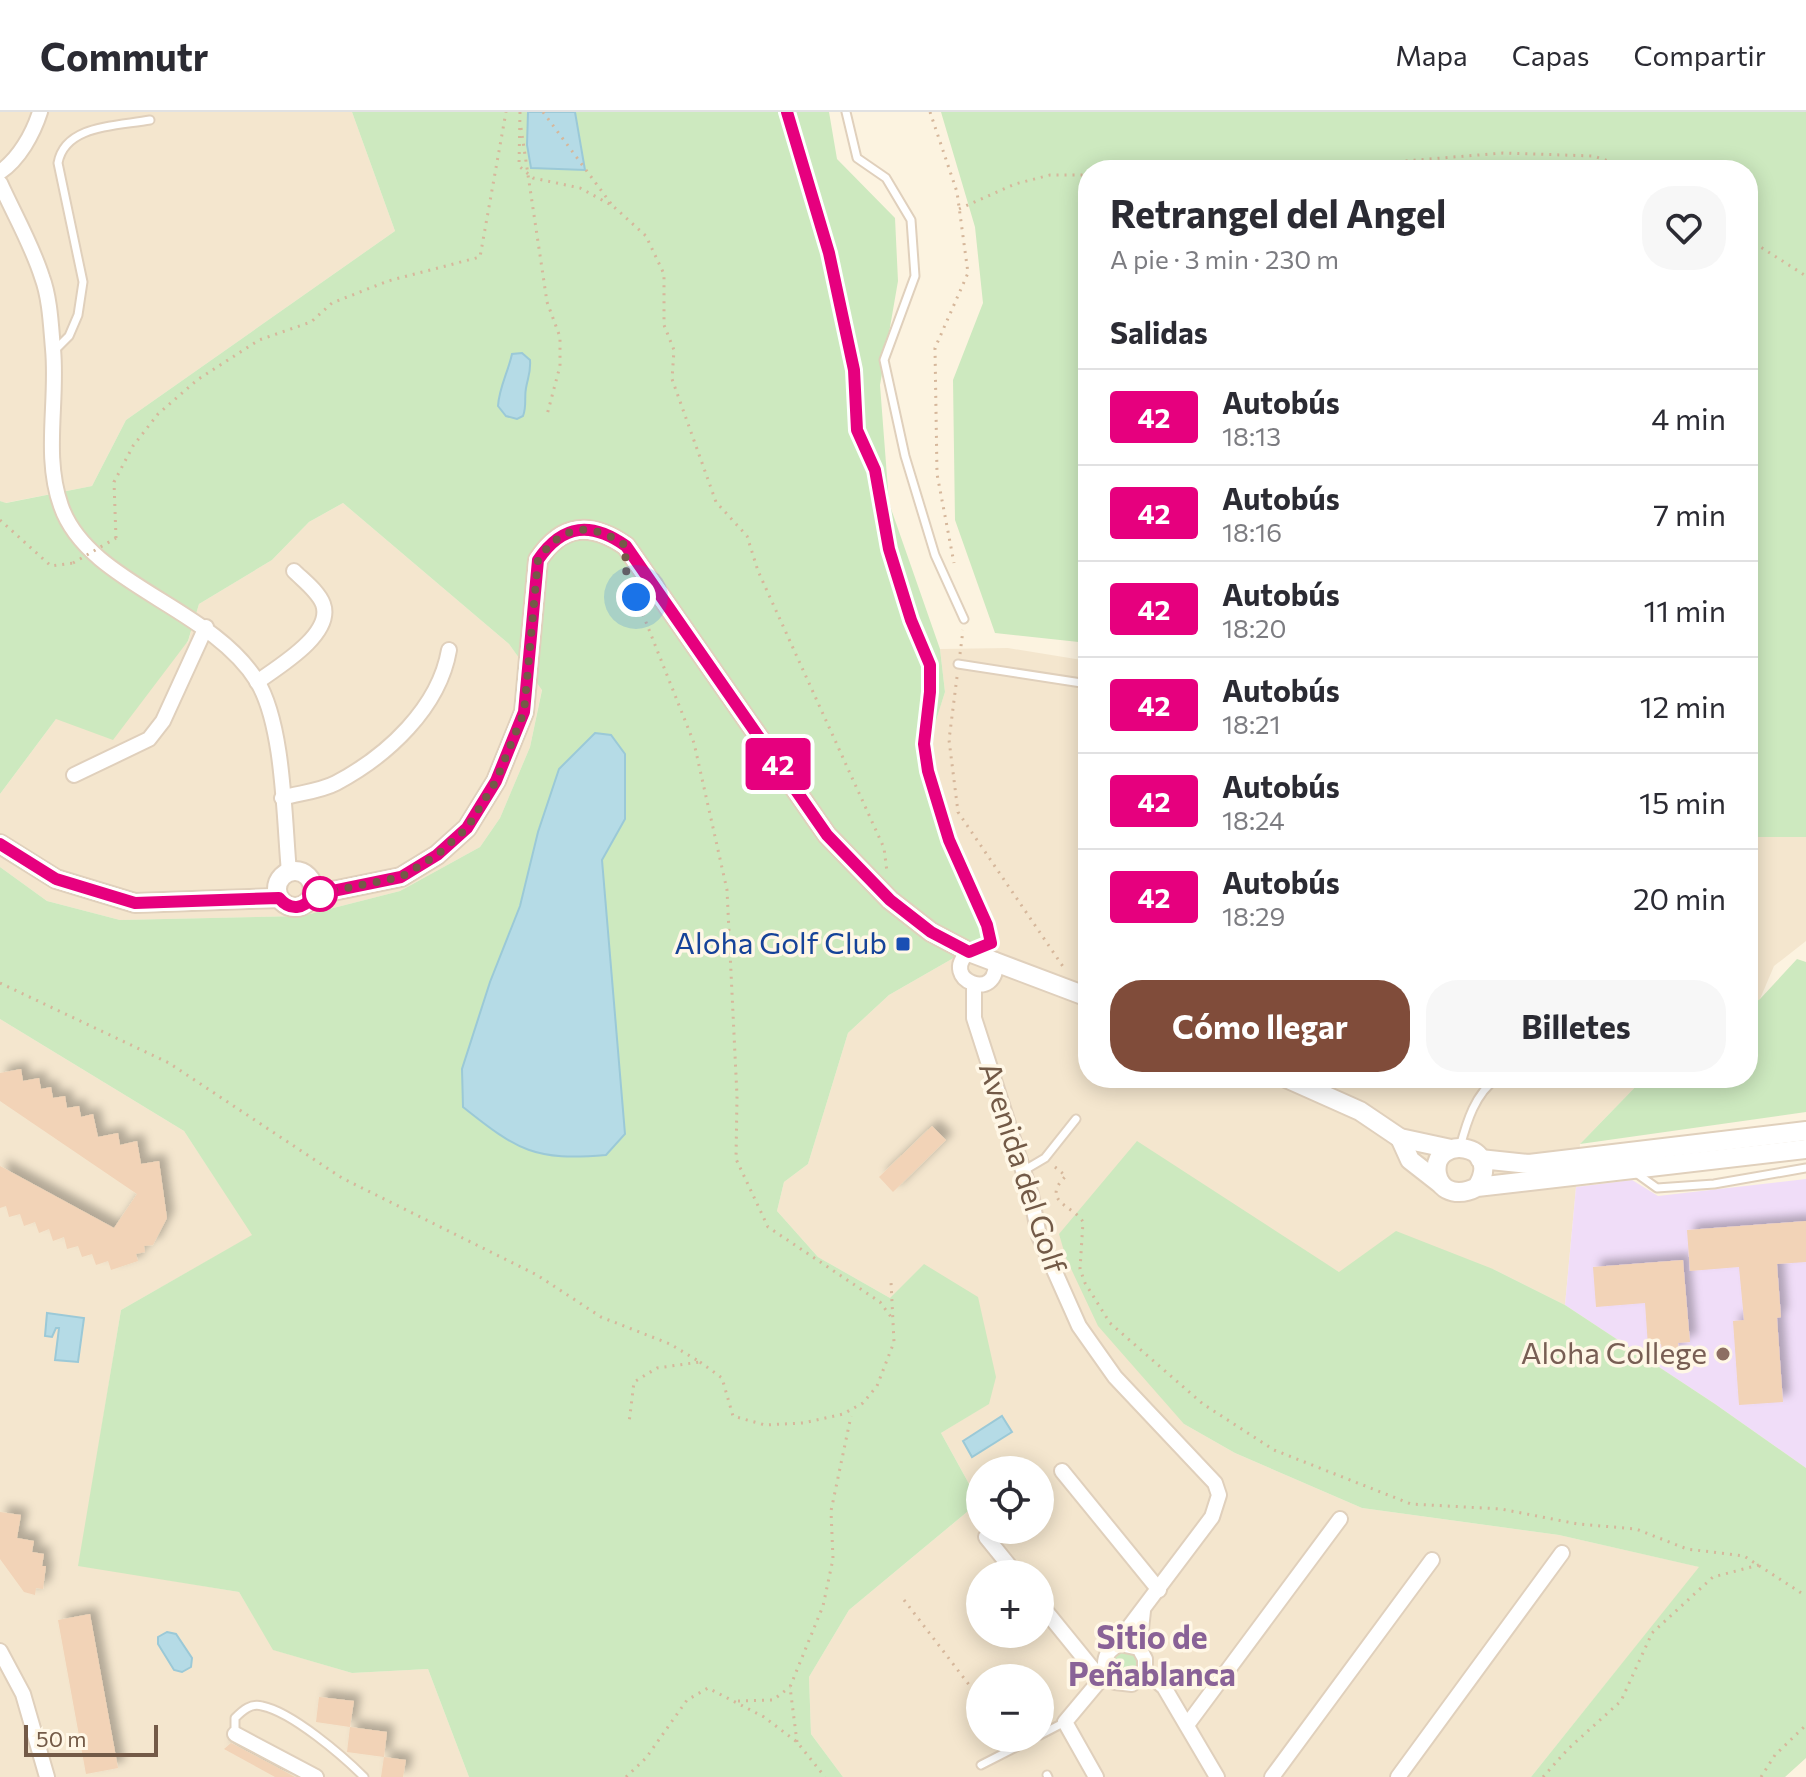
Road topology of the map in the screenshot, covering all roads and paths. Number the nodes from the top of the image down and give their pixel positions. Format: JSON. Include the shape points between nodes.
{"nodes":[{"id":1,"x":40,"y":112,"type":"edge"},
{"id":2,"x":506,"y":112,"type":"edge"},
{"id":3,"x":519,"y":112,"type":"edge"},
{"id":4,"x":543,"y":112,"type":"edge"},
{"id":5,"x":787,"y":112,"type":"edge"},
{"id":6,"x":846,"y":112,"type":"edge"},
{"id":7,"x":930,"y":112,"type":"edge"},
{"id":8,"x":150,"y":120,"type":"dead end"},
{"id":9,"x":1417,"y":160,"type":"edge"},
{"id":10,"x":1606,"y":160,"type":"edge"},
{"id":11,"x":0,"y":172,"type":"edge"},
{"id":12,"x":1078,"y":175,"type":"edge"},
{"id":13,"x":0,"y":183,"type":"edge"},
{"id":14,"x":613,"y":206,"type":"junction"},
{"id":15,"x":959,"y":209,"type":"junction"},
{"id":16,"x":1758,"y":245,"type":"edge"},
{"id":17,"x":1806,"y":276,"type":"edge"},
{"id":18,"x":53,"y":351,"type":"junction"},
{"id":19,"x":547,"y":415,"type":"dead end"},
{"id":20,"x":0,"y":520,"type":"edge"},
{"id":21,"x":294,"y":571,"type":"dead end"},
{"id":22,"x":956,"y":575,"type":"dead end"},
{"id":23,"x":631,"y":583,"type":"dead end"},
{"id":24,"x":964,"y":619,"type":"joint"},
{"id":25,"x":206,"y":627,"type":"junction"},
{"id":26,"x":449,"y":650,"type":"dead end"},
{"id":27,"x":958,"y":664,"type":"junction"},
{"id":28,"x":257,"y":682,"type":"junction"},
{"id":29,"x":1078,"y":682,"type":"edge"},
{"id":30,"x":74,"y":775,"type":"dead end"},
{"id":31,"x":282,"y":798,"type":"junction"},
{"id":32,"x":0,"y":844,"type":"edge"},
{"id":33,"x":289,"y":872,"type":"junction"},
{"id":34,"x":313,"y":895,"type":"junction"},
{"id":35,"x":279,"y":898,"type":"junction"},
{"id":36,"x":890,"y":900,"type":"junction"},
{"id":37,"x":969,"y":952,"type":"junction"},
{"id":38,"x":995,"y":960,"type":"junction"},
{"id":39,"x":1064,"y":968,"type":"dead end"},
{"id":40,"x":0,"y":983,"type":"edge"},
{"id":41,"x":974,"y":985,"type":"junction"},
{"id":42,"x":1078,"y":993,"type":"edge"},
{"id":43,"x":1308,"y":1088,"type":"edge"},
{"id":44,"x":1484,"y":1088,"type":"edge"},
{"id":45,"x":1076,"y":1119,"type":"dead end"},
{"id":46,"x":1806,"y":1131,"type":"edge"},
{"id":47,"x":1400,"y":1138,"type":"junction"},
{"id":48,"x":1456,"y":1148,"type":"junction"},
{"id":49,"x":1806,"y":1149,"type":"edge"},
{"id":50,"x":1045,"y":1158,"type":"junction"},
{"id":51,"x":1480,"y":1159,"type":"junction"},
{"id":52,"x":1806,"y":1168,"type":"edge"},
{"id":53,"x":1631,"y":1170,"type":"junction"},
{"id":54,"x":1023,"y":1171,"type":"junction"},
{"id":55,"x":1442,"y":1185,"type":"junction"},
{"id":56,"x":1477,"y":1187,"type":"junction"},
{"id":57,"x":891,"y":1282,"type":"dead end"},
{"id":58,"x":894,"y":1321,"type":"junction"},
{"id":59,"x":700,"y":1362,"type":"junction"},
{"id":60,"x":851,"y":1416,"type":"dead end"},
{"id":61,"x":629,"y":1423,"type":"dead end"},
{"id":62,"x":1062,"y":1471,"type":"dead end"},
{"id":63,"x":1340,"y":1519,"type":"dead end"},
{"id":64,"x":992,"y":1544,"type":"edge"},
{"id":65,"x":1562,"y":1553,"type":"dead end"},
{"id":66,"x":1005,"y":1560,"type":"edge"},
{"id":67,"x":1432,"y":1560,"type":"dead end"},
{"id":68,"x":1759,"y":1565,"type":"junction"},
{"id":69,"x":1159,"y":1590,"type":"junction"},
{"id":70,"x":1806,"y":1596,"type":"edge"},
{"id":71,"x":904,"y":1600,"type":"dead end"},
{"id":72,"x":1143,"y":1609,"type":"junction"},
{"id":73,"x":1054,"y":1620,"type":"edge"},
{"id":74,"x":1114,"y":1647,"type":"junction"},
{"id":75,"x":1139,"y":1648,"type":"junction"},
{"id":76,"x":0,"y":1651,"type":"edge"},
{"id":77,"x":1145,"y":1671,"type":"junction"},
{"id":78,"x":1104,"y":1676,"type":"junction"},
{"id":79,"x":966,"y":1681,"type":"edge"},
{"id":80,"x":790,"y":1687,"type":"junction"},
{"id":81,"x":732,"y":1700,"type":"junction"},
{"id":82,"x":1065,"y":1722,"type":"junction"},
{"id":83,"x":1187,"y":1725,"type":"junction"},
{"id":84,"x":1806,"y":1725,"type":"edge"},
{"id":85,"x":1054,"y":1728,"type":"edge"},
{"id":86,"x":235,"y":1734,"type":"joint"},
{"id":87,"x":797,"y":1742,"type":"junction"},
{"id":88,"x":1007,"y":1752,"type":"edge"},
{"id":89,"x":981,"y":1765,"type":"dead end"},
{"id":90,"x":47,"y":1777,"type":"edge"},
{"id":91,"x":316,"y":1777,"type":"edge"},
{"id":92,"x":364,"y":1777,"type":"edge"},
{"id":93,"x":626,"y":1777,"type":"edge"},
{"id":94,"x":825,"y":1777,"type":"edge"},
{"id":95,"x":1096,"y":1777,"type":"edge"},
{"id":96,"x":1217,"y":1777,"type":"edge"},
{"id":97,"x":1272,"y":1777,"type":"edge"},
{"id":98,"x":1398,"y":1777,"type":"edge"},
{"id":99,"x":1543,"y":1777,"type":"edge"},
{"id":100,"x":1761,"y":1777,"type":"edge"}],
"edges":[{"from":1,"to":11,"type":"street","via":[[23,148]]},
{"from":2,"to":20,"type":"path","bridge":true,"via":[[480,257],[388,281],[332,303],[311,322],[259,340],[197,380],[158,414],[114,482],[116,538],[73,563],[51,566]]},
{"from":3,"to":14,"type":"path","via":[[519,166],[533,178],[580,188]]},
{"from":3,"to":19,"type":"path","via":[[547,302],[560,337],[560,366]]},
{"from":4,"to":14,"type":"path"},
{"from":5,"to":37,"type":"lane","via":[[829,253],[854,370],[857,430],[875,470],[889,549],[930,665],[924,744],[928,771],[958,863],[990,937],[991,943]]},
{"from":6,"to":24,"type":"lane","via":[[857,158],[886,178],[911,220],[915,276],[884,360],[913,485],[935,555]]},
{"from":7,"to":15,"type":"path"},
{"from":8,"to":18,"type":"lane","via":[[80,134],[60,153],[83,282],[69,336]]},
{"from":9,"to":10,"type":"path","via":[[1503,153]]},
{"from":12,"to":15,"type":"path","via":[[1015,184]]},
{"from":13,"to":18,"type":"street","via":[[43,279]]},
{"from":14,"to":36,"type":"path","via":[[646,236],[664,274],[664,325],[674,350],[672,379],[716,502],[747,536],[884,848]]},
{"from":15,"to":22,"type":"path","via":[[968,273],[935,348],[937,474]]},
{"from":16,"to":17,"type":"path"},
{"from":18,"to":25,"type":"street","via":[[52,461],[60,506],[76,537],[101,561]]},
{"from":21,"to":28,"type":"street","via":[[318,595],[325,619],[314,636]]},
{"from":23,"to":58,"type":"path","via":[[694,743],[727,890],[736,1159],[768,1227],[880,1302]]},
{"from":24,"to":27,"type":"path"},
{"from":25,"to":28,"type":"street"},
{"from":25,"to":30,"type":"street","via":[[163,721],[149,739]]},
{"from":26,"to":31,"type":"street","via":[[429,704],[406,730],[333,785]]},
{"from":27,"to":29,"type":"lane"},
{"from":27,"to":39,"type":"path","via":[[949,740],[958,812]]},
{"from":28,"to":31,"type":"street","via":[[275,723]]},
{"from":31,"to":33,"type":"street"},
{"from":32,"to":35,"type":"street","via":[[56,879],[135,903]]},
{"from":33,"to":34,"type":"street","via":[[305,874]]},
{"from":33,"to":35,"type":"street","via":[[278,882]]},
{"from":34,"to":35,"type":"street","via":[[308,903],[292,908]]},
{"from":34,"to":36,"type":"street","via":[[401,877],[467,828],[496,781],[524,712],[538,560],[546,547],[569,532],[589,529],[626,546],[827,835]]},
{"from":36,"to":37,"type":"street","via":[[931,932]]},
{"from":37,"to":38,"type":"street"},
{"from":37,"to":41,"type":"street","via":[[960,970]]},
{"from":38,"to":41,"type":"street","via":[[992,978]]},
{"from":38,"to":42,"type":"street"},
{"from":40,"to":59,"type":"path","via":[[169,1063],[342,1178],[537,1275],[601,1317]]},
{"from":41,"to":54,"type":"street","name":"Avenida del Golf","via":[[974,1018]]},
{"from":43,"to":47,"type":"street","via":[[1360,1111]]},
{"from":44,"to":48,"type":"lane"},
{"from":45,"to":50,"type":"lane"},
{"from":46,"to":51,"type":"street","via":[[1529,1164]]},
{"from":47,"to":48,"type":"street"},
{"from":47,"to":55,"type":"street","via":[[1410,1160]]},
{"from":48,"to":51,"type":"street","via":[[1472,1150]]},
{"from":48,"to":55,"type":"street","via":[[1442,1155],[1438,1164]]},
{"from":49,"to":53,"type":"street"},
{"from":50,"to":54,"type":"lane"},
{"from":50,"to":68,"type":"path","via":[[1066,1176],[1058,1186],[1058,1199],[1083,1222],[1080,1269],[1110,1323],[1203,1404],[1274,1450],[1411,1504],[1501,1509],[1636,1529],[1687,1549],[1744,1556]]},
{"from":51,"to":56,"type":"street","via":[[1482,1178]]},
{"from":52,"to":53,"type":"lane","via":[[1657,1188]]},
{"from":53,"to":56,"type":"street"},
{"from":54,"to":69,"type":"street","name":"Avenida del Golf","via":[[1039,1236],[1079,1326],[1115,1377],[1215,1483],[1219,1495],[1212,1517]]},
{"from":55,"to":56,"type":"street","via":[[1466,1193]]},
{"from":57,"to":58,"type":"path"},
{"from":58,"to":59,"type":"path","via":[[894,1342],[877,1386],[863,1403],[843,1414],[803,1423],[765,1425],[733,1416],[722,1378]]},
{"from":59,"to":61,"type":"path","via":[[657,1368],[634,1382]]},
{"from":60,"to":80,"type":"path","via":[[831,1511],[833,1559],[823,1606]]},
{"from":62,"to":69,"type":"street"},
{"from":63,"to":83,"type":"street"},
{"from":64,"to":66,"type":"street"},
{"from":65,"to":98,"type":"street"},
{"from":67,"to":97,"type":"street"},
{"from":68,"to":70,"type":"path"},
{"from":68,"to":99,"type":"path","via":[[1713,1577],[1652,1633],[1621,1701]]},
{"from":69,"to":72,"type":"street","name":"Avenida del Golf"},
{"from":71,"to":79,"type":"path"},
{"from":72,"to":74,"type":"street","name":"Avenida del Golf"},
{"from":72,"to":75,"type":"street"},
{"from":73,"to":78,"type":"street"},
{"from":74,"to":75,"type":"street"},
{"from":74,"to":78,"type":"street","name":"Avenida del Golf","via":[[1105,1658]]},
{"from":75,"to":77,"type":"street"},
{"from":76,"to":90,"type":"street","via":[[23,1694]]},
{"from":77,"to":78,"type":"street","via":[[1126,1685]]},
{"from":77,"to":83,"type":"street","via":[[1164,1687]]},
{"from":78,"to":82,"type":"street","name":"Avenida del Golf"},
{"from":80,"to":81,"type":"path","via":[[773,1700]]},
{"from":80,"to":87,"type":"path"},
{"from":81,"to":87,"type":"path"},
{"from":81,"to":93,"type":"path","via":[[708,1688],[687,1700]]},
{"from":82,"to":85,"type":"lane"},
{"from":82,"to":95,"type":"street"},
{"from":83,"to":96,"type":"street"},
{"from":84,"to":100,"type":"path"},
{"from":86,"to":91,"type":"street"},
{"from":86,"to":92,"type":"lane","via":[[235,1718],[246,1708],[261,1705],[341,1754]]},
{"from":87,"to":94,"type":"path"},
{"from":88,"to":89,"type":"lane"}]}
